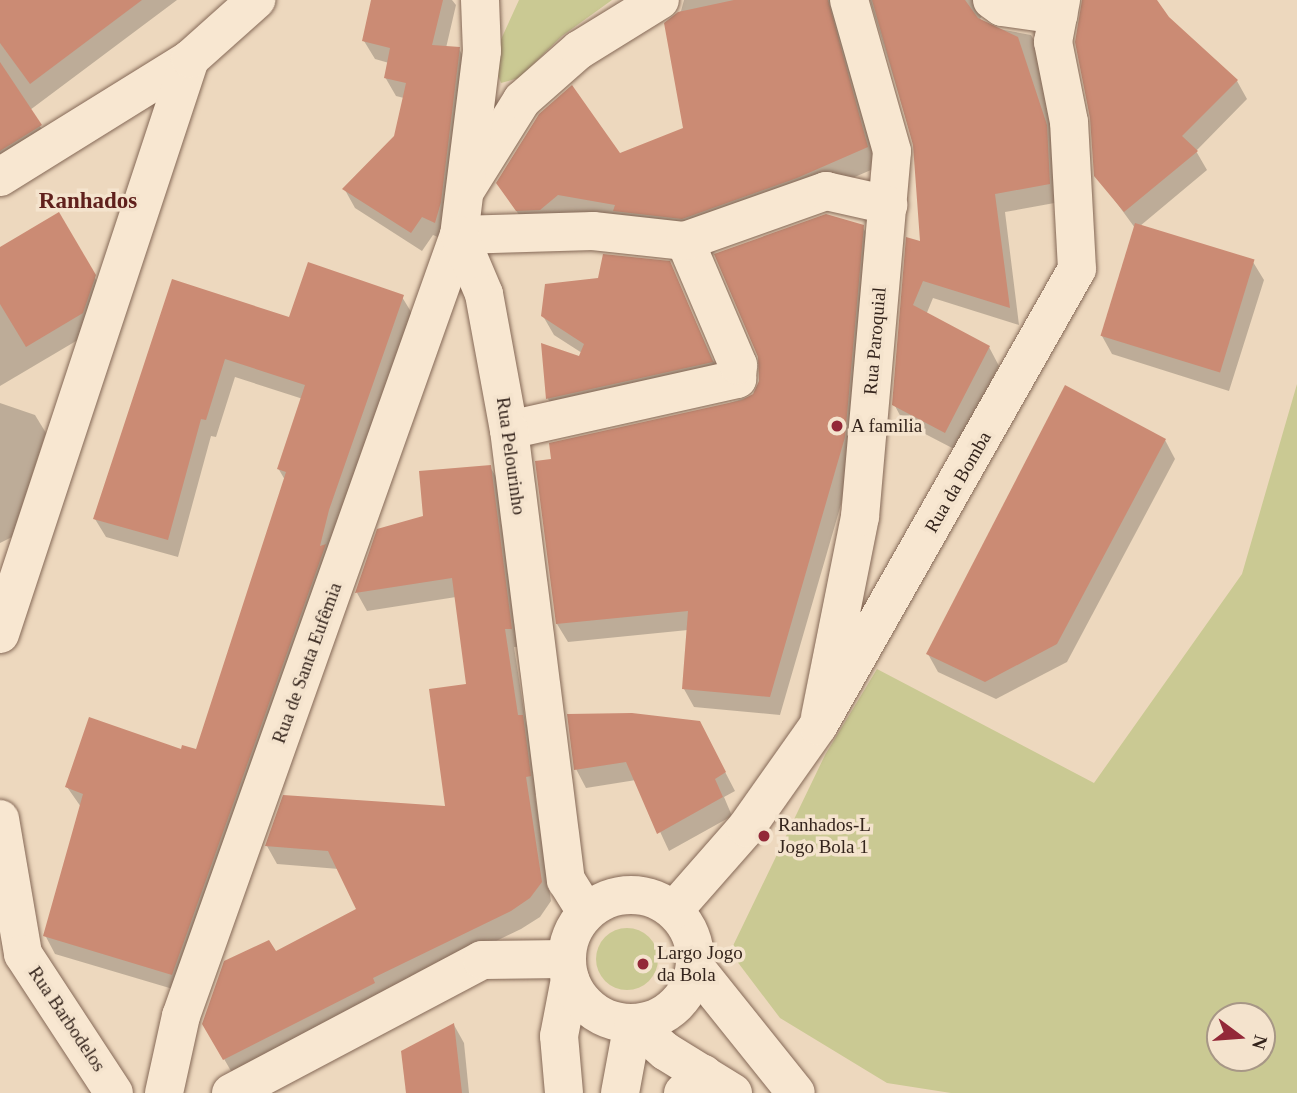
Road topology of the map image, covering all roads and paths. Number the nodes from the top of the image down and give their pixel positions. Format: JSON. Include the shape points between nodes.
{"nodes":[{"id":1,"x":256,"y":0,"type":"edge"},
{"id":2,"x":480,"y":0,"type":"edge"},
{"id":3,"x":660,"y":0,"type":"edge"},
{"id":4,"x":849,"y":0,"type":"edge"},
{"id":5,"x":992,"y":0,"type":"edge"},
{"id":6,"x":1060,"y":7,"type":"edge"},
{"id":7,"x":190,"y":59,"type":"junction"},
{"id":8,"x":0,"y":177,"type":"edge"},
{"id":9,"x":467,"y":188,"type":"junction"},
{"id":10,"x":888,"y":205,"type":"junction"},
{"id":11,"x":459,"y":235,"type":"junction"},
{"id":12,"x":685,"y":242,"type":"junction"},
{"id":13,"x":509,"y":430,"type":"junction"},
{"id":14,"x":0,"y":634,"type":"edge"},
{"id":15,"x":818,"y":726,"type":"junction"},
{"id":16,"x":0,"y":819,"type":"edge"},
{"id":17,"x":674,"y":910,"type":"junction"},
{"id":18,"x":586,"y":912,"type":"junction"},
{"id":19,"x":695,"y":967,"type":"junction"},
{"id":20,"x":568,"y":969,"type":"junction"},
{"id":21,"x":633,"y":1023,"type":"junction"},
{"id":22,"x":706,"y":1087,"type":"edge"},
{"id":23,"x":114,"y":1093,"type":"edge"},
{"id":24,"x":164,"y":1093,"type":"edge"},
{"id":25,"x":231,"y":1093,"type":"edge"},
{"id":26,"x":564,"y":1093,"type":"edge"},
{"id":27,"x":620,"y":1093,"type":"edge"},
{"id":28,"x":796,"y":1093,"type":"edge"}],
"edges":[{"from":1,"to":7,"type":"street"},
{"from":2,"to":9,"type":"street","via":[[482,51]]},
{"from":3,"to":9,"type":"street","via":[[579,50],[522,100]]},
{"from":4,"to":10,"type":"street","name":"Rua Paroquial","via":[[892,151]]},
{"from":5,"to":6,"type":"street","via":[[1002,7]]},
{"from":6,"to":15,"type":"street","name":"Rua da Bomba","via":[[1053,42],[1069,122],[1077,269]]},
{"from":7,"to":8,"type":"street"},
{"from":7,"to":14,"type":"street"},
{"from":9,"to":11,"type":"street"},
{"from":10,"to":12,"type":"street","via":[[826,191]]},
{"from":10,"to":15,"type":"street","name":"Rua Paroquial","via":[[860,517]]},
{"from":11,"to":12,"type":"street","via":[[593,231]]},
{"from":11,"to":13,"type":"street","name":"Rua Pelourinho","via":[[484,294]]},
{"from":11,"to":24,"type":"street","name":"Rua de Santa Eufêmia","via":[[181,1016]]},
{"from":12,"to":13,"type":"street","via":[[738,365],[737,379]]},
{"from":13,"to":18,"type":"street","name":"Rua Pelourinho","via":[[566,880]]},
{"from":15,"to":17,"type":"street","name":"Rua da Bomba","via":[[746,828]]},
{"from":16,"to":23,"type":"street","name":"Rua Barbodelos","via":[[23,954]]},
{"from":17,"to":18,"type":"street","via":[[659,900],[621,895]]},
{"from":17,"to":19,"type":"street","via":[[688,927]]},
{"from":18,"to":20,"type":"street","via":[[575,926]]},
{"from":19,"to":21,"type":"street","via":[[674,1007],[662,1016]]},
{"from":19,"to":28,"type":"street"},
{"from":20,"to":21,"type":"street","via":[[588,1006],[609,1019]]},
{"from":20,"to":25,"type":"street","via":[[482,960]]},
{"from":20,"to":26,"type":"street","via":[[559,1036]]},
{"from":21,"to":22,"type":"street"},
{"from":21,"to":27,"type":"street"}]}
